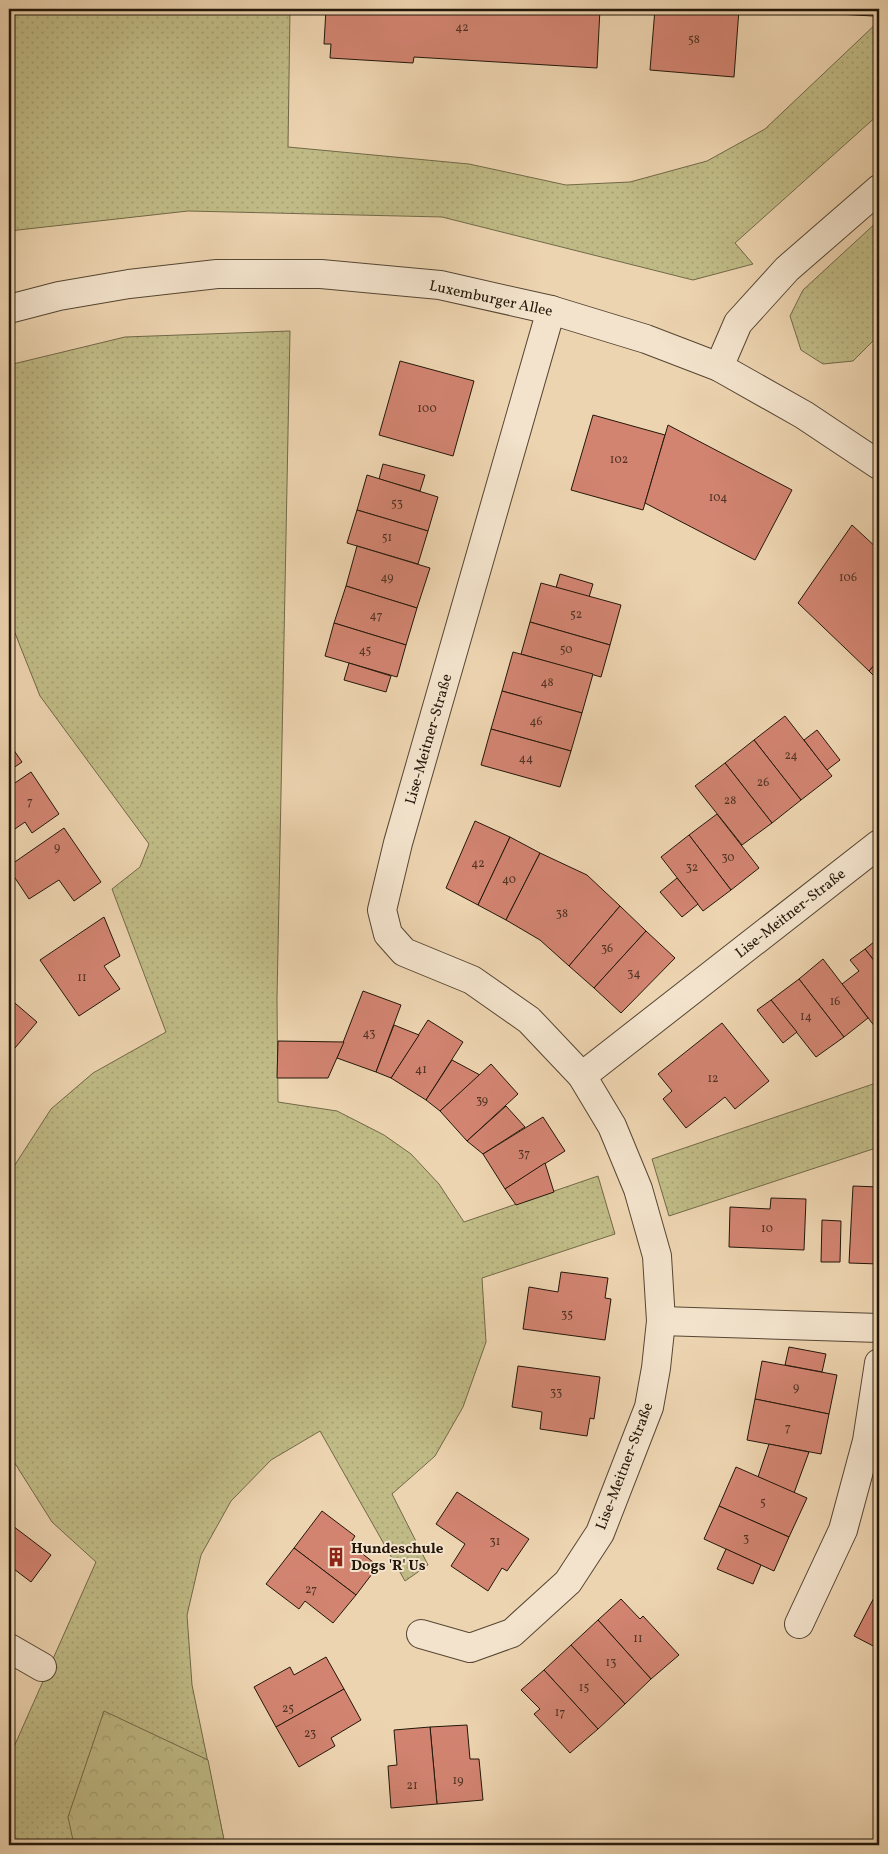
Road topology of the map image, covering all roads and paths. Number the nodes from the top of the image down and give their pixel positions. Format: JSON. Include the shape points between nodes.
{"nodes":[{"id":1,"x":879,"y":189,"type":"edge"},
{"id":2,"x":9,"y":309,"type":"edge"},
{"id":3,"x":551,"y":310,"type":"junction"},
{"id":4,"x":719,"y":367,"type":"junction"},
{"id":5,"x":879,"y":465,"type":"edge"},
{"id":6,"x":879,"y":844,"type":"edge"},
{"id":7,"x":582,"y":1076,"type":"junction"},
{"id":8,"x":661,"y":1321,"type":"junction"},
{"id":9,"x":879,"y":1328,"type":"edge"},
{"id":10,"x":879,"y":1362,"type":"edge"},
{"id":11,"x":799,"y":1624,"type":"dead end"},
{"id":12,"x":421,"y":1634,"type":"dead end"},
{"id":13,"x":9,"y":1648,"type":"edge"},
{"id":14,"x":42,"y":1667,"type":"dead end"}],
"edges":[{"from":1,"to":4,"type":"street","via":[[781,276],[738,323]]},
{"from":2,"to":3,"type":"street","name":"Luxemburger Allee","via":[[128,284],[217,274],[321,274],[440,285]]},
{"from":3,"to":4,"type":"street","name":"Luxemburger Allee","via":[[646,339]]},
{"from":3,"to":7,"type":"street","name":"Lise-Meitner-Straße","via":[[398,843],[382,910],[388,934],[404,952],[472,980],[529,1020]]},
{"from":4,"to":5,"type":"street","name":"Luxemburger Allee","via":[[804,415]]},
{"from":6,"to":7,"type":"street","name":"Lise-Meitner-Straße"},
{"from":7,"to":8,"type":"street","name":"Lise-Meitner-Straße","via":[[612,1126],[638,1189],[657,1256]]},
{"from":8,"to":9,"type":"street"},
{"from":8,"to":12,"type":"street","name":"Lise-Meitner-Straße","via":[[649,1407],[600,1533],[568,1582],[512,1633],[470,1648]]},
{"from":10,"to":11,"type":"street","via":[[867,1441],[843,1530]]},
{"from":13,"to":14,"type":"street"}]}
